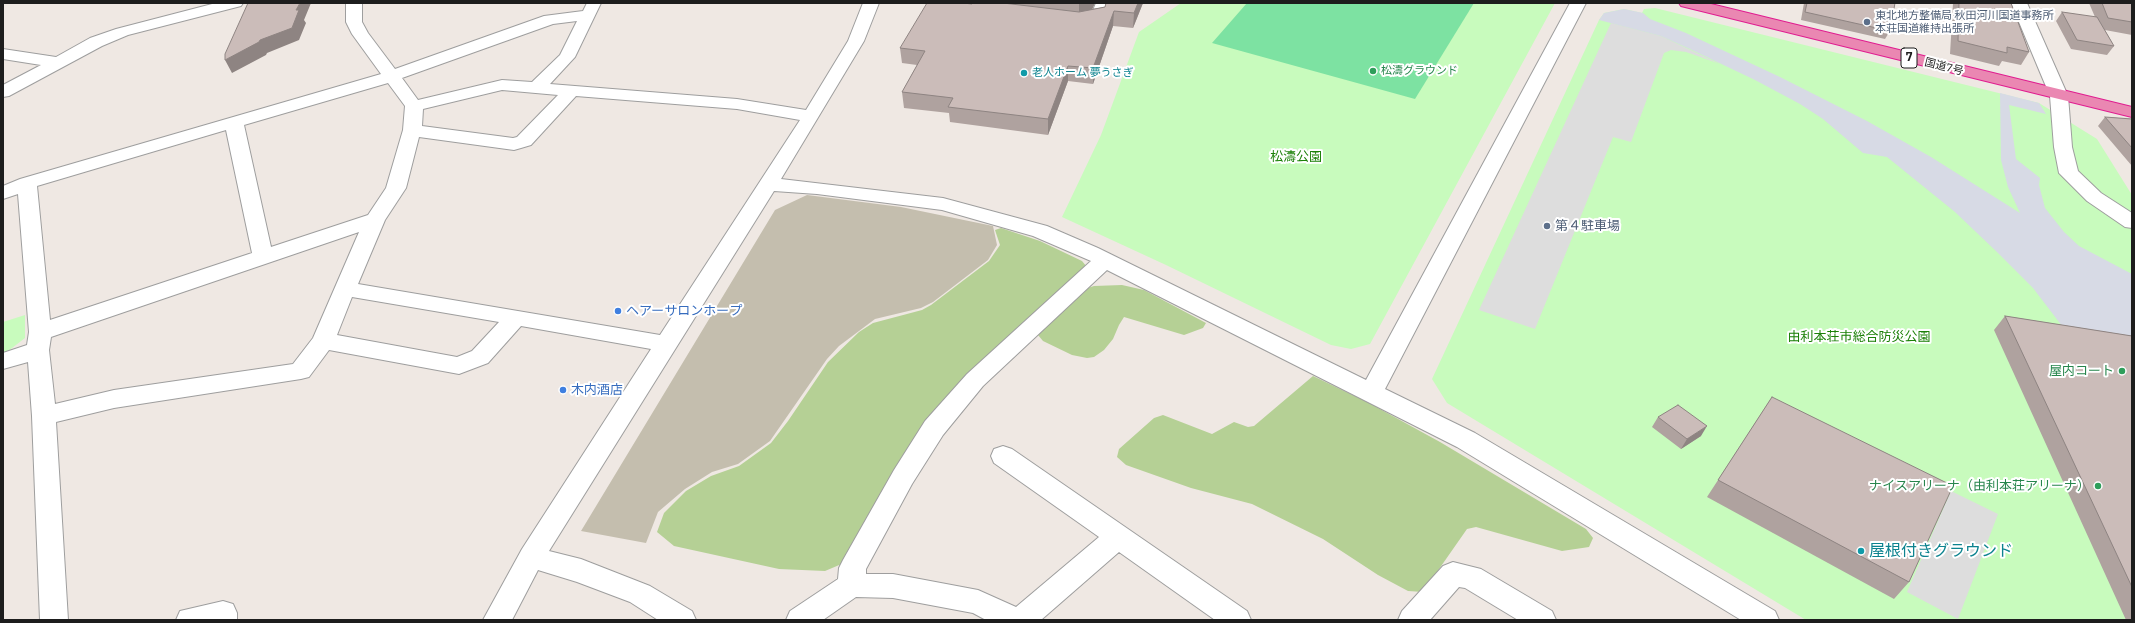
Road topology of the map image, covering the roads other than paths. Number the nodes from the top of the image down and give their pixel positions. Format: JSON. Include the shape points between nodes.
{"nodes":[{"id":1,"x":235,"y":3,"type":"edge"},
{"id":2,"x":354,"y":3,"type":"edge"},
{"id":3,"x":871,"y":3,"type":"edge"},
{"id":4,"x":1104,"y":3,"type":"edge"},
{"id":5,"x":1578,"y":3,"type":"edge"},
{"id":6,"x":1687,"y":3,"type":"edge"},
{"id":7,"x":2019,"y":3,"type":"edge"},
{"id":8,"x":591,"y":9,"type":"edge"},
{"id":9,"x":1064,"y":18,"type":"edge"},
{"id":10,"x":3,"y":54,"type":"edge"},
{"id":11,"x":58,"y":62,"type":"junction"},
{"id":12,"x":392,"y":76,"type":"junction"},
{"id":13,"x":536,"y":88,"type":"junction"},
{"id":14,"x":572,"y":90,"type":"junction"},
{"id":15,"x":3,"y":92,"type":"edge"},
{"id":16,"x":2059,"y":96,"type":"junction"},
{"id":17,"x":414,"y":106,"type":"junction"},
{"id":18,"x":2132,"y":112,"type":"edge"},
{"id":19,"x":811,"y":116,"type":"junction"},
{"id":20,"x":234,"y":123,"type":"junction"},
{"id":21,"x":412,"y":130,"type":"junction"},
{"id":22,"x":27,"y":182,"type":"junction"},
{"id":23,"x":767,"y":184,"type":"junction"},
{"id":24,"x":3,"y":193,"type":"edge"},
{"id":25,"x":375,"y":220,"type":"junction"},
{"id":26,"x":2132,"y":222,"type":"edge"},
{"id":27,"x":264,"y":256,"type":"junction"},
{"id":28,"x":1105,"y":260,"type":"junction"},
{"id":29,"x":345,"y":289,"type":"junction"},
{"id":30,"x":516,"y":317,"type":"junction"},
{"id":31,"x":39,"y":341,"type":"junction"},
{"id":32,"x":324,"y":341,"type":"junction"},
{"id":33,"x":665,"y":344,"type":"junction"},
{"id":34,"x":3,"y":361,"type":"edge"},
{"id":35,"x":1371,"y":393,"type":"junction"},
{"id":36,"x":44,"y":416,"type":"junction"},
{"id":37,"x":1003,"y":456,"type":"dead end"},
{"id":38,"x":1118,"y":536,"type":"junction"},
{"id":39,"x":531,"y":557,"type":"junction"},
{"id":40,"x":851,"y":585,"type":"junction"},
{"id":41,"x":54,"y":620,"type":"edge"},
{"id":42,"x":190,"y":620,"type":"edge"},
{"id":43,"x":223,"y":620,"type":"edge"},
{"id":44,"x":497,"y":620,"type":"edge"},
{"id":45,"x":682,"y":620,"type":"edge"},
{"id":46,"x":800,"y":620,"type":"edge"},
{"id":47,"x":1013,"y":620,"type":"edge"},
{"id":48,"x":1021,"y":620,"type":"edge"},
{"id":49,"x":1237,"y":620,"type":"edge"},
{"id":50,"x":1412,"y":620,"type":"edge"},
{"id":51,"x":1542,"y":620,"type":"edge"},
{"id":52,"x":1765,"y":620,"type":"edge"}],
"edges":[{"from":1,"to":11,"type":"street","via":[[122,32]]},
{"from":2,"to":12,"type":"street","via":[[354,22],[360,34]]},
{"from":3,"to":19,"type":"street","via":[[856,41]]},
{"from":4,"to":9,"type":"street","via":[[1098,17],[1079,20]]},
{"from":5,"to":35,"type":"street"},
{"from":6,"to":16,"type":"highway","name":"国道7号","number":"7"},
{"from":7,"to":16,"type":"street"},
{"from":8,"to":12,"type":"street","via":[[550,19]]},
{"from":8,"to":13,"type":"street","via":[[567,56]]},
{"from":10,"to":11,"type":"street"},
{"from":11,"to":15,"type":"street"},
{"from":12,"to":17,"type":"street"},
{"from":12,"to":20,"type":"street"},
{"from":13,"to":14,"type":"street"},
{"from":13,"to":17,"type":"street","via":[[502,85]]},
{"from":14,"to":19,"type":"street","via":[[737,104]]},
{"from":14,"to":21,"type":"street","via":[[524,141],[514,144]]},
{"from":16,"to":18,"type":"highway","name":"国道7号","number":"7"},
{"from":16,"to":26,"type":"street","via":[[2063,147],[2069,173],[2094,197]]},
{"from":17,"to":21,"type":"street"},
{"from":19,"to":23,"type":"street"},
{"from":20,"to":22,"type":"street"},
{"from":20,"to":27,"type":"street"},
{"from":21,"to":25,"type":"street","via":[[396,188]]},
{"from":22,"to":24,"type":"street"},
{"from":22,"to":31,"type":"street"},
{"from":23,"to":28,"type":"street","via":[[943,204],[1040,231]]},
{"from":23,"to":33,"type":"street"},
{"from":25,"to":27,"type":"street"},
{"from":25,"to":29,"type":"street"},
{"from":27,"to":31,"type":"street","via":[[66,322]]},
{"from":28,"to":35,"type":"street"},
{"from":28,"to":40,"type":"street","via":[[975,380],[934,428],[903,477],[853,568]]},
{"from":29,"to":30,"type":"street"},
{"from":29,"to":32,"type":"street"},
{"from":30,"to":32,"type":"street","via":[[480,357],[459,366]]},
{"from":30,"to":33,"type":"street"},
{"from":31,"to":34,"type":"street"},
{"from":31,"to":36,"type":"street"},
{"from":32,"to":36,"type":"street","via":[[301,370],[288,374],[114,399]]},
{"from":33,"to":39,"type":"street"},
{"from":35,"to":52,"type":"street","via":[[1466,440]]},
{"from":36,"to":41,"type":"street"},
{"from":37,"to":38,"type":"street"},
{"from":38,"to":48,"type":"street"},
{"from":38,"to":49,"type":"street"},
{"from":39,"to":44,"type":"street"},
{"from":39,"to":45,"type":"street","via":[[581,571],[640,594]]},
{"from":40,"to":46,"type":"street"},
{"from":40,"to":47,"type":"street","via":[[893,586],[978,602]]},
{"from":42,"to":43,"type":"street","via":[[223,613]]},
{"from":50,"to":51,"type":"street","via":[[1453,574],[1472,577]]}]}
